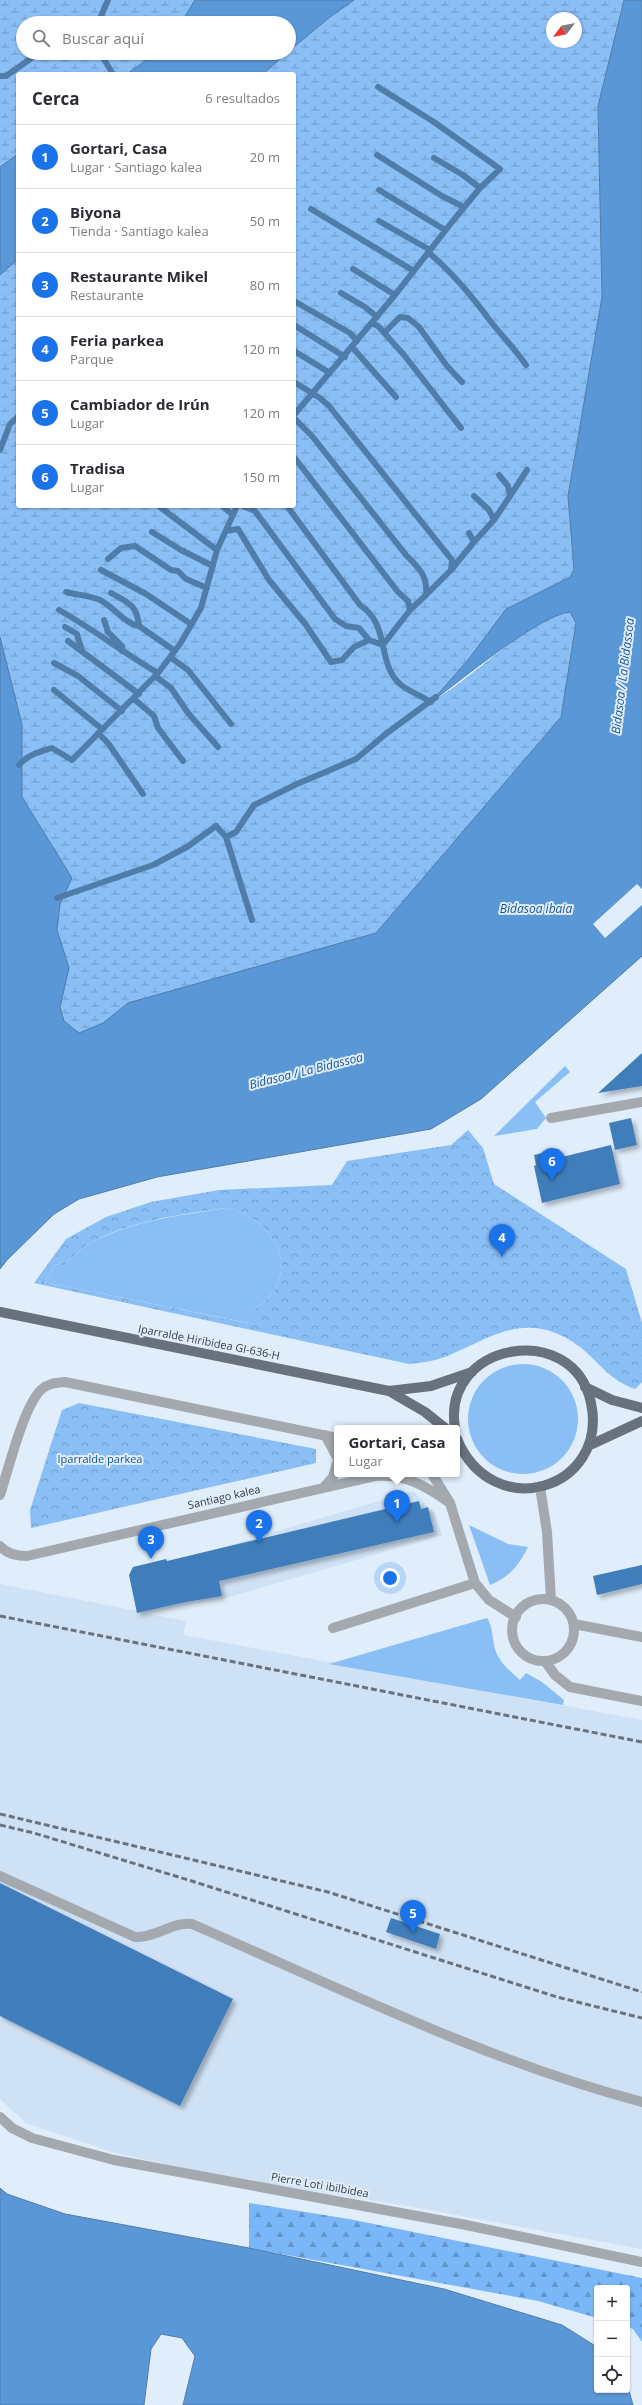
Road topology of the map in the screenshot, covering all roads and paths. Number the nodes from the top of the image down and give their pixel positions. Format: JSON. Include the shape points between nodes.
{"nodes":[{"id":1,"x":642,"y":1102,"type":"edge"},
{"id":2,"x":551,"y":1118,"type":"dead end"},
{"id":3,"x":0,"y":1312,"type":"edge"},
{"id":4,"x":472,"y":1372,"type":"junction"},
{"id":5,"x":585,"y":1387,"type":"junction"},
{"id":6,"x":389,"y":1391,"type":"junction"},
{"id":7,"x":642,"y":1408,"type":"edge"},
{"id":8,"x":642,"y":1421,"type":"edge"},
{"id":9,"x":441,"y":1425,"type":"edge"},
{"id":10,"x":455,"y":1425,"type":"edge"},
{"id":11,"x":325,"y":1435,"type":"junction"},
{"id":12,"x":334,"y":1437,"type":"edge"},
{"id":13,"x":460,"y":1445,"type":"edge"},
{"id":14,"x":588,"y":1446,"type":"junction"},
{"id":15,"x":334,"y":1452,"type":"edge"},
{"id":16,"x":334,"y":1474,"type":"edge"},
{"id":17,"x":371,"y":1477,"type":"edge"},
{"id":18,"x":399,"y":1477,"type":"edge"},
{"id":19,"x":434,"y":1477,"type":"edge"},
{"id":20,"x":324,"y":1487,"type":"junction"},
{"id":21,"x":540,"y":1487,"type":"junction"},
{"id":22,"x":0,"y":1495,"type":"edge"},
{"id":23,"x":450,"y":1503,"type":"junction"},
{"id":24,"x":1,"y":1549,"type":"edge"},
{"id":25,"x":475,"y":1583,"type":"junction"},
{"id":26,"x":551,"y":1600,"type":"junction"},
{"id":27,"x":516,"y":1617,"type":"junction"},
{"id":28,"x":574,"y":1624,"type":"junction"},
{"id":29,"x":333,"y":1628,"type":"dead end"},
{"id":30,"x":642,"y":1637,"type":"edge"},
{"id":31,"x":545,"y":1661,"type":"junction"},
{"id":32,"x":642,"y":1701,"type":"edge"},
{"id":33,"x":0,"y":1876,"type":"edge"},
{"id":34,"x":642,"y":2102,"type":"edge"},
{"id":35,"x":0,"y":2117,"type":"edge"},
{"id":36,"x":642,"y":2262,"type":"edge"}],
"edges":[{"from":1,"to":2,"type":"street"},
{"from":3,"to":6,"type":"main road","name":"Iparralde Hiribidea GI-636-H"},
{"from":4,"to":5,"type":"main road","name":"Iparralde Hiribidea GI-636-H","via":[[484,1361],[499,1353],[532,1350],[549,1354],[564,1362],[576,1373]]},
{"from":4,"to":6,"type":"main road","name":"Iparralde Hiribidea GI-636-H","via":[[431,1386]]},
{"from":4,"to":10,"type":"main road","name":"Iparralde Hiribidea GI-636-H","via":[[462,1387],[456,1403]]},
{"from":5,"to":7,"type":"main road","name":"Iparralde Hiribidea GI-636-H","via":[[612,1400]]},
{"from":5,"to":14,"type":"main road","name":"Iparralde Hiribidea GI-636-H","via":[[593,1416]]},
{"from":6,"to":9,"type":"main road","name":"Iparralde Hiribidea GI-636-H","via":[[426,1412]]},
{"from":8,"to":14,"type":"main road"},
{"from":11,"to":12,"type":"street"},
{"from":11,"to":15,"type":"street"},
{"from":11,"to":22,"type":"street","via":[[65,1382],[51,1384],[41,1389],[31,1403]]},
{"from":13,"to":21,"type":"main road","name":"Iparralde Hiribidea GI-636-H","via":[[474,1468],[488,1479],[504,1486],[522,1489]]},
{"from":14,"to":21,"type":"main road","name":"Iparralde Hiribidea GI-636-H","via":[[580,1461],[569,1473],[555,1482]]},
{"from":16,"to":20,"type":"street"},
{"from":17,"to":20,"type":"street","name":"Santiago kalea"},
{"from":18,"to":23,"type":"street","name":"Santiago kalea","via":[[414,1481]]},
{"from":19,"to":23,"type":"street"},
{"from":20,"to":24,"type":"street","name":"Santiago kalea","via":[[27,1556],[17,1556]]},
{"from":21,"to":26,"type":"street","via":[[547,1532]]},
{"from":23,"to":25,"type":"street"},
{"from":25,"to":27,"type":"street","via":[[489,1600]]},
{"from":25,"to":29,"type":"street"},
{"from":26,"to":27,"type":"street","via":[[530,1602]]},
{"from":26,"to":28,"type":"street","via":[[566,1609]]},
{"from":27,"to":31,"type":"street","via":[[512,1627],[518,1647],[534,1660]]},
{"from":28,"to":30,"type":"street"},
{"from":28,"to":31,"type":"street","via":[[574,1635],[564,1653],[555,1659]]},
{"from":31,"to":32,"type":"street","via":[[555,1675],[570,1686]]},
{"from":33,"to":34,"type":"street","via":[[135,1937],[146,1937],[175,1924],[192,1924],[543,2073]]},
{"from":35,"to":36,"type":"street","name":"Pierre Loti ibilbidea","via":[[12,2128],[32,2138],[114,2160],[466,2225]]}]}
